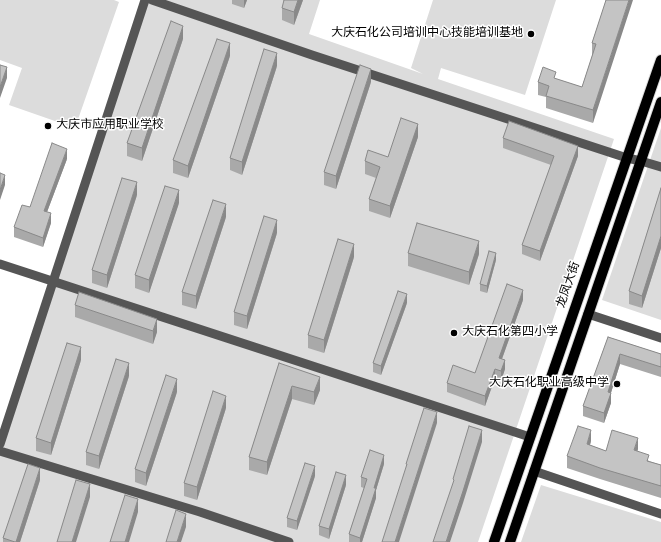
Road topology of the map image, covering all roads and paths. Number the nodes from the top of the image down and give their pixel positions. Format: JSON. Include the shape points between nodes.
{"nodes":[{"id":1,"x":145,"y":0,"type":"edge"},
{"id":2,"x":152,"y":0,"type":"edge"},
{"id":3,"x":661,"y":60,"type":"edge"},
{"id":4,"x":661,"y":102,"type":"edge"},
{"id":5,"x":627,"y":158,"type":"junction"},
{"id":6,"x":641,"y":160,"type":"junction"},
{"id":7,"x":661,"y":167,"type":"edge"},
{"id":8,"x":0,"y":264,"type":"edge"},
{"id":9,"x":53,"y":281,"type":"junction"},
{"id":10,"x":588,"y":314,"type":"junction"},
{"id":11,"x":661,"y":338,"type":"edge"},
{"id":12,"x":530,"y":436,"type":"junction"},
{"id":13,"x":0,"y":444,"type":"edge"},
{"id":14,"x":0,"y":451,"type":"edge"},
{"id":15,"x":534,"y":471,"type":"junction"},
{"id":16,"x":661,"y":514,"type":"edge"},
{"id":17,"x":289,"y":542,"type":"edge"},
{"id":18,"x":494,"y":542,"type":"edge"},
{"id":19,"x":510,"y":542,"type":"edge"}],
"edges":[{"from":1,"to":9,"type":"street"},
{"from":2,"to":5,"type":"street"},
{"from":3,"to":5,"type":"main road","name":"龙凤大街"},
{"from":4,"to":6,"type":"main road"},
{"from":5,"to":6,"type":"street"},
{"from":5,"to":12,"type":"main road","name":"龙凤大街"},
{"from":6,"to":7,"type":"street"},
{"from":6,"to":10,"type":"main road"},
{"from":8,"to":9,"type":"street"},
{"from":9,"to":12,"type":"street"},
{"from":9,"to":13,"type":"street"},
{"from":10,"to":11,"type":"street"},
{"from":10,"to":15,"type":"main road"},
{"from":12,"to":18,"type":"main road","name":"龙凤大街"},
{"from":14,"to":17,"type":"street"},
{"from":15,"to":16,"type":"street"},
{"from":15,"to":19,"type":"main road"}]}
